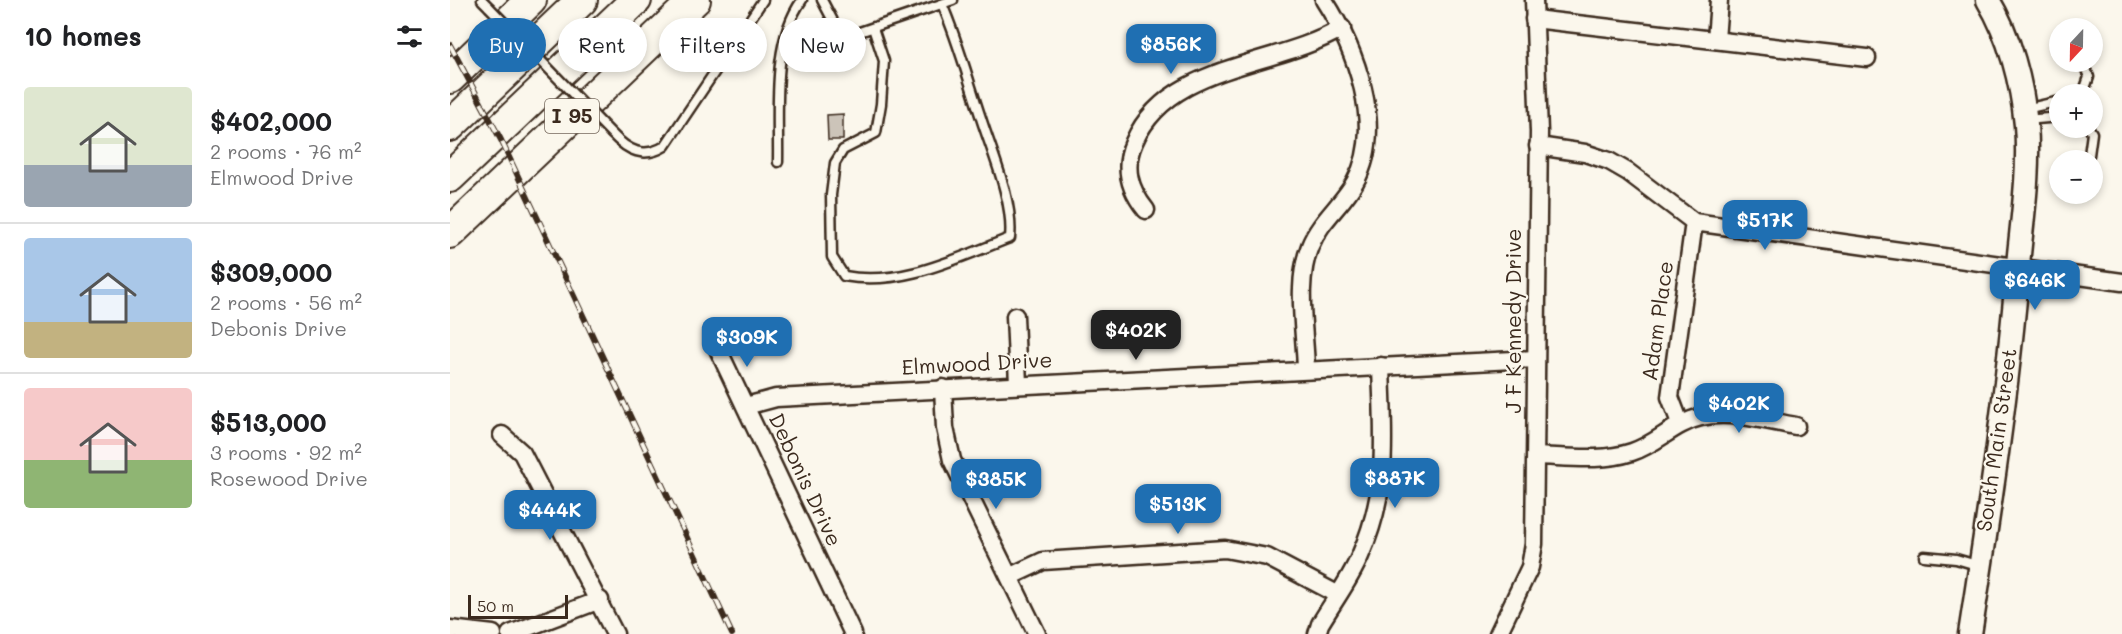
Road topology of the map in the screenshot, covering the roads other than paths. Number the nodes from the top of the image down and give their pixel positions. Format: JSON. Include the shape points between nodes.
{"nodes":[{"id":1,"x":531,"y":0,"type":"edge"},
{"id":2,"x":582,"y":0,"type":"edge"},
{"id":3,"x":636,"y":0,"type":"edge"},
{"id":4,"x":695,"y":0,"type":"edge"},
{"id":5,"x":763,"y":0,"type":"edge"},
{"id":6,"x":802,"y":0,"type":"edge"},
{"id":7,"x":822,"y":0,"type":"edge"},
{"id":8,"x":953,"y":0,"type":"edge"},
{"id":9,"x":1324,"y":0,"type":"edge"},
{"id":10,"x":1534,"y":0,"type":"edge"},
{"id":11,"x":1719,"y":0,"type":"edge"},
{"id":12,"x":1988,"y":0,"type":"edge"},
{"id":13,"x":485,"y":3,"type":"edge"},
{"id":14,"x":942,"y":4,"type":"junction"},
{"id":15,"x":1534,"y":19,"type":"junction"},
{"id":16,"x":873,"y":27,"type":"junction"},
{"id":17,"x":1342,"y":28,"type":"junction"},
{"id":18,"x":1716,"y":40,"type":"junction"},
{"id":19,"x":1867,"y":58,"type":"dead end"},
{"id":20,"x":450,"y":78,"type":"edge"},
{"id":21,"x":2049,"y":105,"type":"edge"},
{"id":22,"x":2024,"y":115,"type":"junction"},
{"id":23,"x":2049,"y":116,"type":"edge"},
{"id":24,"x":450,"y":126,"type":"edge"},
{"id":25,"x":1538,"y":146,"type":"junction"},
{"id":26,"x":778,"y":162,"type":"dead end"},
{"id":27,"x":450,"y":177,"type":"edge"},
{"id":28,"x":1146,"y":210,"type":"dead end"},
{"id":29,"x":1694,"y":222,"type":"junction"},
{"id":30,"x":450,"y":233,"type":"edge"},
{"id":31,"x":2018,"y":269,"type":"junction"},
{"id":32,"x":2122,"y":282,"type":"edge"},
{"id":33,"x":1014,"y":316,"type":"dead end"},
{"id":34,"x":716,"y":345,"type":"dead end"},
{"id":35,"x":1535,"y":359,"type":"junction"},
{"id":36,"x":1381,"y":366,"type":"junction"},
{"id":37,"x":1306,"y":369,"type":"junction"},
{"id":38,"x":1018,"y":384,"type":"junction"},
{"id":39,"x":943,"y":388,"type":"junction"},
{"id":40,"x":746,"y":406,"type":"junction"},
{"id":41,"x":1680,"y":423,"type":"junction"},
{"id":42,"x":1796,"y":426,"type":"dead end"},
{"id":43,"x":501,"y":435,"type":"dead end"},
{"id":44,"x":1536,"y":456,"type":"junction"},
{"id":45,"x":1924,"y":556,"type":"dead end"},
{"id":46,"x":1980,"y":567,"type":"junction"},
{"id":47,"x":1011,"y":576,"type":"junction"},
{"id":48,"x":1337,"y":594,"type":"junction"},
{"id":49,"x":600,"y":600,"type":"junction"},
{"id":50,"x":450,"y":629,"type":"edge"},
{"id":51,"x":493,"y":634,"type":"edge"},
{"id":52,"x":510,"y":634,"type":"edge"},
{"id":53,"x":615,"y":634,"type":"edge"},
{"id":54,"x":853,"y":634,"type":"edge"},
{"id":55,"x":1037,"y":634,"type":"edge"},
{"id":56,"x":1317,"y":634,"type":"edge"},
{"id":57,"x":1498,"y":634,"type":"edge"},
{"id":58,"x":1970,"y":634,"type":"edge"}],
"edges":[{"from":1,"to":20,"type":"highway"},
{"from":2,"to":24,"type":"highway"},
{"from":3,"to":27,"type":"highway","number":"I 95"},
{"from":4,"to":30,"type":"highway","number":"I 95"},
{"from":5,"to":13,"type":"lane","bridge":true,"via":[[665,146],[644,153],[631,150],[612,135]]},
{"from":6,"to":26,"type":"lane","via":[[793,12],[782,44]]},
{"from":7,"to":16,"type":"lane","via":[[842,38]]},
{"from":8,"to":14,"type":"lane"},
{"from":9,"to":17,"type":"street"},
{"from":10,"to":15,"type":"street","name":"J F Kennedy Drive"},
{"from":11,"to":18,"type":"street"},
{"from":12,"to":22,"type":"street","name":"South Main Street","via":[[2008,45]]},
{"from":14,"to":16,"type":"lane"},
{"from":14,"to":16,"type":"lane","via":[[959,43],[991,149],[1011,222],[1010,238],[939,265],[867,280],[844,276],[832,257],[831,195],[835,163],[843,150],[876,133],[884,61]]},
{"from":15,"to":18,"type":"street"},
{"from":15,"to":25,"type":"street","name":"J F Kennedy Drive"},
{"from":17,"to":28,"type":"street","via":[[1319,41],[1173,93],[1152,113],[1129,153],[1133,194]]},
{"from":17,"to":37,"type":"street","via":[[1362,87],[1366,143],[1356,180],[1321,225],[1304,265]]},
{"from":18,"to":19,"type":"street"},
{"from":21,"to":22,"type":"lane"},
{"from":22,"to":23,"type":"lane"},
{"from":22,"to":31,"type":"street","name":"South Main Street","via":[[2025,180]]},
{"from":25,"to":29,"type":"street","via":[[1609,161]]},
{"from":25,"to":35,"type":"street","name":"J F Kennedy Drive"},
{"from":29,"to":31,"type":"street"},
{"from":29,"to":41,"type":"street","name":"Adam Place","via":[[1670,397]]},
{"from":31,"to":32,"type":"street"},
{"from":31,"to":46,"type":"street","name":"South Main Street"},
{"from":33,"to":38,"type":"street"},
{"from":34,"to":40,"type":"street","name":"Debonis Drive"},
{"from":35,"to":36,"type":"street","name":"Elmwood Drive"},
{"from":35,"to":44,"type":"street","name":"J F Kennedy Drive"},
{"from":36,"to":37,"type":"street","name":"Elmwood Drive"},
{"from":36,"to":48,"type":"street","via":[[1381,496],[1359,559]]},
{"from":37,"to":38,"type":"street","name":"Elmwood Drive"},
{"from":38,"to":39,"type":"street","name":"Elmwood Drive"},
{"from":39,"to":40,"type":"street","name":"Elmwood Drive","via":[[776,398]]},
{"from":39,"to":47,"type":"street","via":[[952,460]]},
{"from":40,"to":54,"type":"street","name":"Debonis Drive"},
{"from":41,"to":42,"type":"street","via":[[1722,414]]},
{"from":41,"to":44,"type":"street","via":[[1655,442],[1607,458]]},
{"from":43,"to":49,"type":"street","via":[[522,453]]},
{"from":44,"to":57,"type":"street","name":"J F Kennedy Drive","via":[[1530,567]]},
{"from":45,"to":46,"type":"lane","via":[[1956,559]]},
{"from":46,"to":58,"type":"street","name":"South Main Street"},
{"from":47,"to":48,"type":"street","via":[[1043,561],[1225,549],[1267,557]]},
{"from":47,"to":55,"type":"street"},
{"from":48,"to":56,"type":"street"},
{"from":49,"to":52,"type":"street"},
{"from":49,"to":53,"type":"street"},
{"from":50,"to":51,"type":"street"}]}
